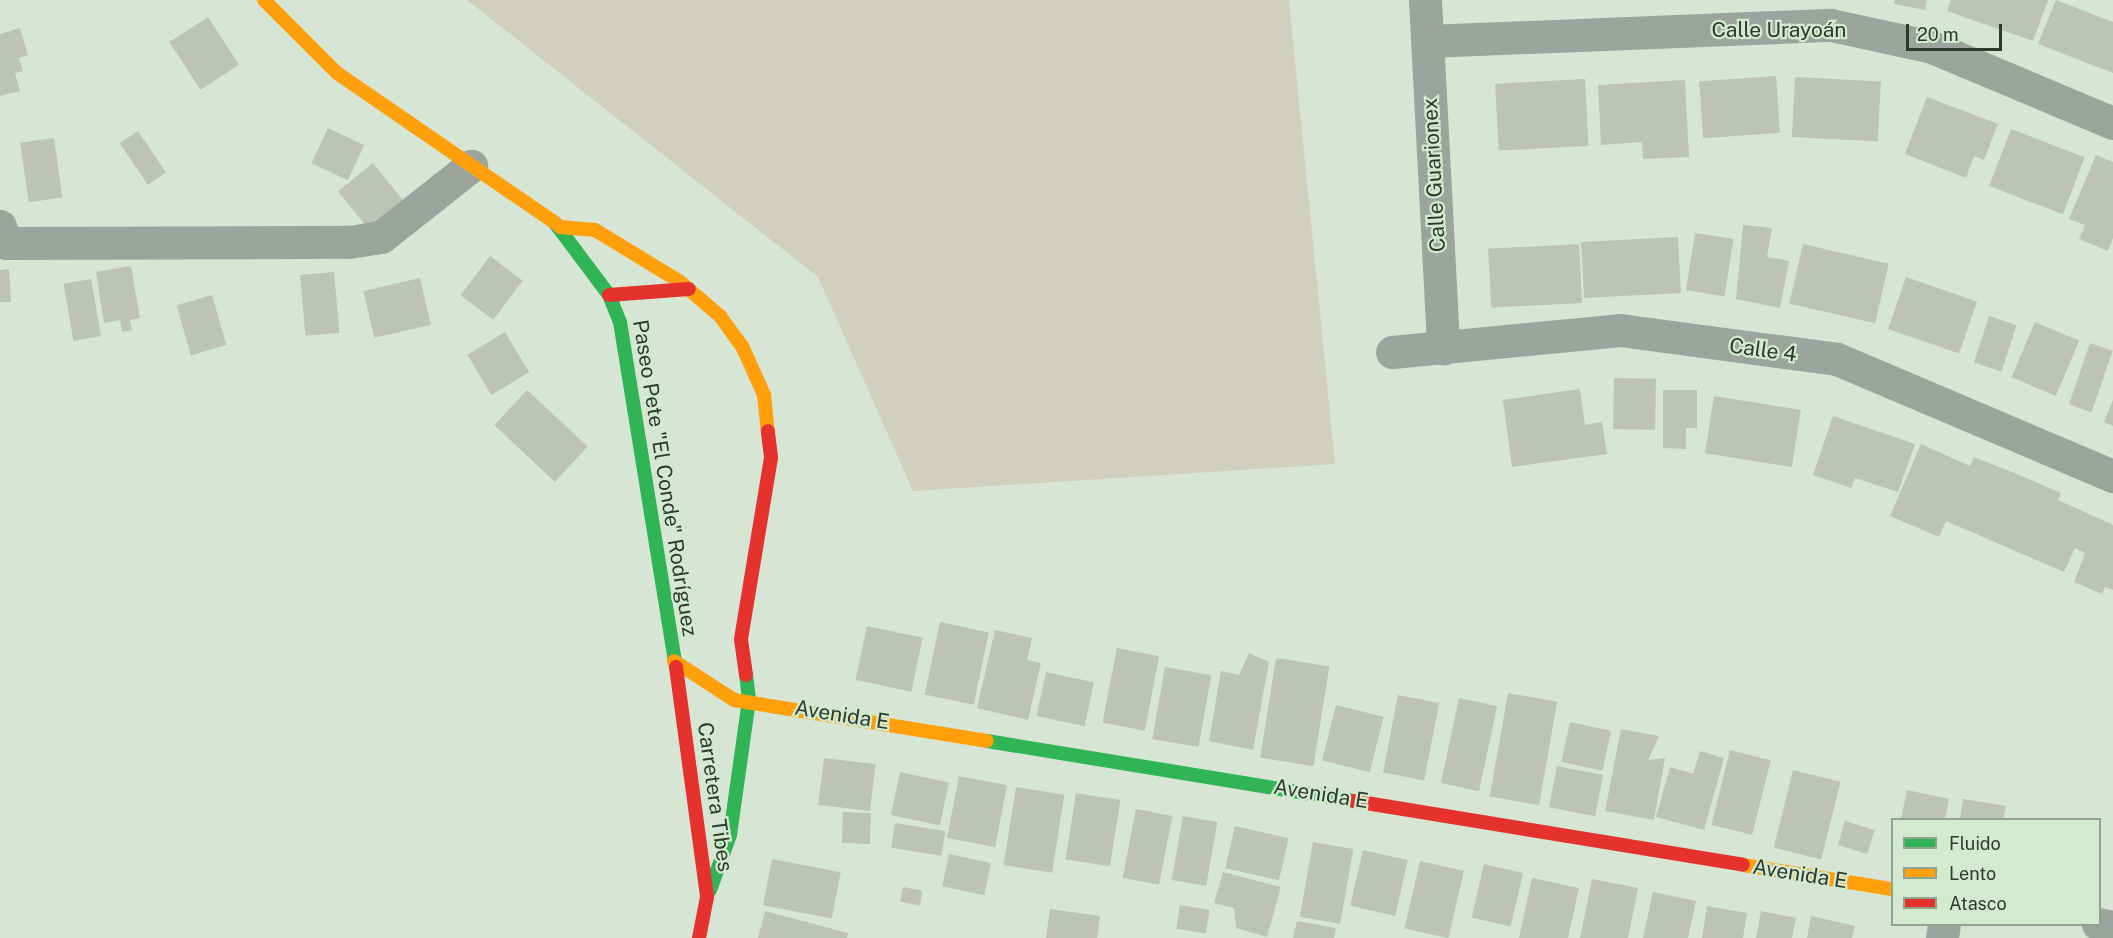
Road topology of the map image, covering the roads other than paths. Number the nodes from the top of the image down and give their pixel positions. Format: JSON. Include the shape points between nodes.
{"nodes":[{"id":1,"x":264,"y":0,"type":"edge"},
{"id":2,"x":1425,"y":0,"type":"edge"},
{"id":3,"x":1428,"y":41,"type":"junction"},
{"id":4,"x":2113,"y":123,"type":"edge"},
{"id":5,"x":471,"y":166,"type":"junction"},
{"id":6,"x":0,"y":226,"type":"edge"},
{"id":7,"x":560,"y":227,"type":"junction"},
{"id":8,"x":689,"y":290,"type":"junction"},
{"id":9,"x":609,"y":295,"type":"junction"},
{"id":10,"x":1443,"y":349,"type":"junction"},
{"id":11,"x":1392,"y":352,"type":"dead end"},
{"id":12,"x":2113,"y":476,"type":"edge"},
{"id":13,"x":674,"y":661,"type":"junction"},
{"id":14,"x":749,"y":699,"type":"junction"},
{"id":15,"x":1891,"y":889,"type":"edge"},
{"id":16,"x":707,"y":897,"type":"junction"},
{"id":17,"x":699,"y":938,"type":"edge"}],
"edges":[{"from":1,"to":5,"type":"street","name":"Paseo Pete \"El Conde\" Rodríguez","via":[[337,73]]},
{"from":2,"to":3,"type":"street","name":"Calle Guarionex"},
{"from":3,"to":4,"type":"street","name":"Calle Urayoán","via":[[1831,26],[1932,47]]},
{"from":3,"to":10,"type":"street","name":"Calle Guarionex"},
{"from":5,"to":6,"type":"street","via":[[381,237],[349,242],[6,243]]},
{"from":5,"to":7,"type":"street","name":"Paseo Pete \"El Conde\" Rodríguez","via":[[503,183]]},
{"from":7,"to":8,"type":"street","via":[[595,230]]},
{"from":7,"to":9,"type":"street","name":"Paseo Pete \"El Conde\" Rodríguez"},
{"from":8,"to":9,"type":"street","via":[[644,289]]},
{"from":8,"to":14,"type":"street","via":[[726,324],[764,395],[771,457],[741,639]]},
{"from":9,"to":13,"type":"street","name":"Paseo Pete \"El Conde\" Rodríguez","via":[[620,322],[635,397]]},
{"from":10,"to":11,"type":"street","name":"Calle 4"},
{"from":10,"to":12,"type":"street","name":"Calle 4","via":[[1620,330],[1837,359]]},
{"from":13,"to":14,"type":"street","name":"Avenida E","via":[[734,700]]},
{"from":13,"to":16,"type":"street","name":"Carretera Tibes"},
{"from":14,"to":15,"type":"street","name":"Avenida E"},
{"from":14,"to":16,"type":"street","via":[[730,835]]},
{"from":16,"to":17,"type":"street","name":"Carretera Tibes"}]}
